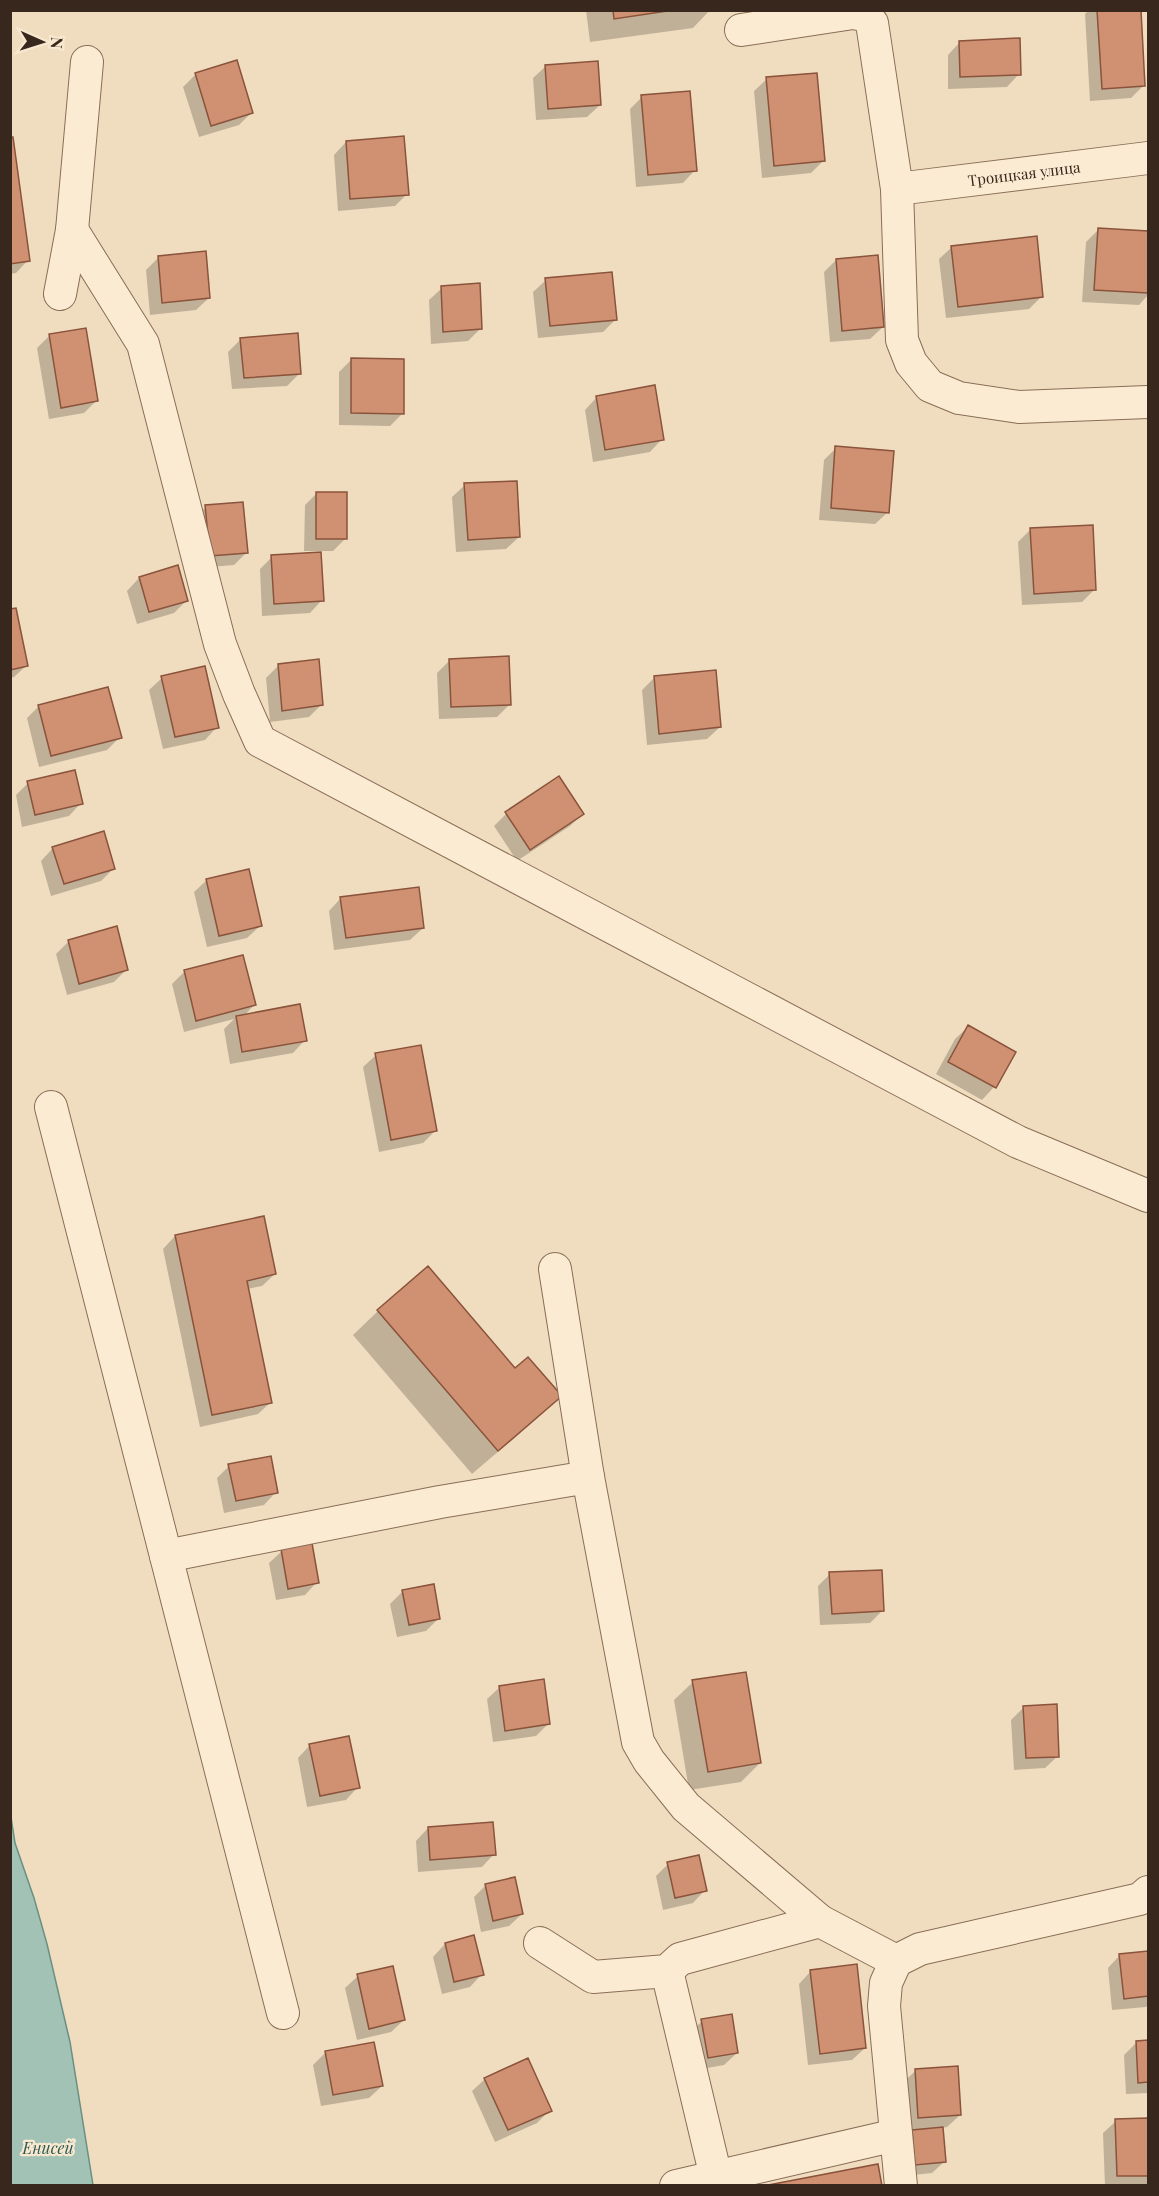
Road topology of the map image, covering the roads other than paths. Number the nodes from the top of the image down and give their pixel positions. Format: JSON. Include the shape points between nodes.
{"nodes":[{"id":1,"x":741,"y":30,"type":"dead end"},
{"id":2,"x":87,"y":62,"type":"dead end"},
{"id":3,"x":1149,"y":158,"type":"edge"},
{"id":4,"x":897,"y":189,"type":"junction"},
{"id":5,"x":72,"y":230,"type":"junction"},
{"id":6,"x":60,"y":294,"type":"dead end"},
{"id":7,"x":1149,"y":402,"type":"edge"},
{"id":8,"x":51,"y":1107,"type":"dead end"},
{"id":9,"x":1149,"y":1196,"type":"edge"},
{"id":10,"x":555,"y":1269,"type":"dead end"},
{"id":11,"x":588,"y":1478,"type":"junction"},
{"id":12,"x":166,"y":1556,"type":"junction"},
{"id":13,"x":1149,"y":1892,"type":"edge"},
{"id":14,"x":820,"y":1921,"type":"junction"},
{"id":15,"x":540,"y":1943,"type":"dead end"},
{"id":16,"x":896,"y":1961,"type":"junction"},
{"id":17,"x":667,"y":1971,"type":"junction"},
{"id":18,"x":283,"y":2013,"type":"dead end"},
{"id":19,"x":896,"y":2135,"type":"junction"},
{"id":20,"x":716,"y":2177,"type":"junction"},
{"id":21,"x":676,"y":2186,"type":"edge"},
{"id":22,"x":901,"y":2186,"type":"edge"}],
"edges":[{"from":1,"to":4,"type":"street","via":[[853,13],[864,15],[872,23]]},
{"from":2,"to":5,"type":"street"},
{"from":3,"to":4,"type":"street","name":"Троицкая улица"},
{"from":4,"to":7,"type":"street","via":[[902,340],[911,363],[930,386],[959,398],[1019,407]]},
{"from":5,"to":6,"type":"street"},
{"from":5,"to":9,"type":"street","via":[[143,344],[220,644],[260,741],[1018,1142]]},
{"from":8,"to":12,"type":"street"},
{"from":10,"to":11,"type":"street"},
{"from":11,"to":12,"type":"street"},
{"from":11,"to":14,"type":"street","via":[[638,1742],[686,1807]]},
{"from":12,"to":18,"type":"street"},
{"from":13,"to":16,"type":"street","via":[[1140,1899],[920,1949]]},
{"from":14,"to":16,"type":"street"},
{"from":14,"to":17,"type":"street","via":[[680,1959]]},
{"from":15,"to":17,"type":"street","via":[[593,1977]]},
{"from":16,"to":19,"type":"street","via":[[886,1983],[884,2006]]},
{"from":17,"to":20,"type":"street"},
{"from":19,"to":20,"type":"street"},
{"from":19,"to":22,"type":"street"},
{"from":20,"to":21,"type":"street"}]}
